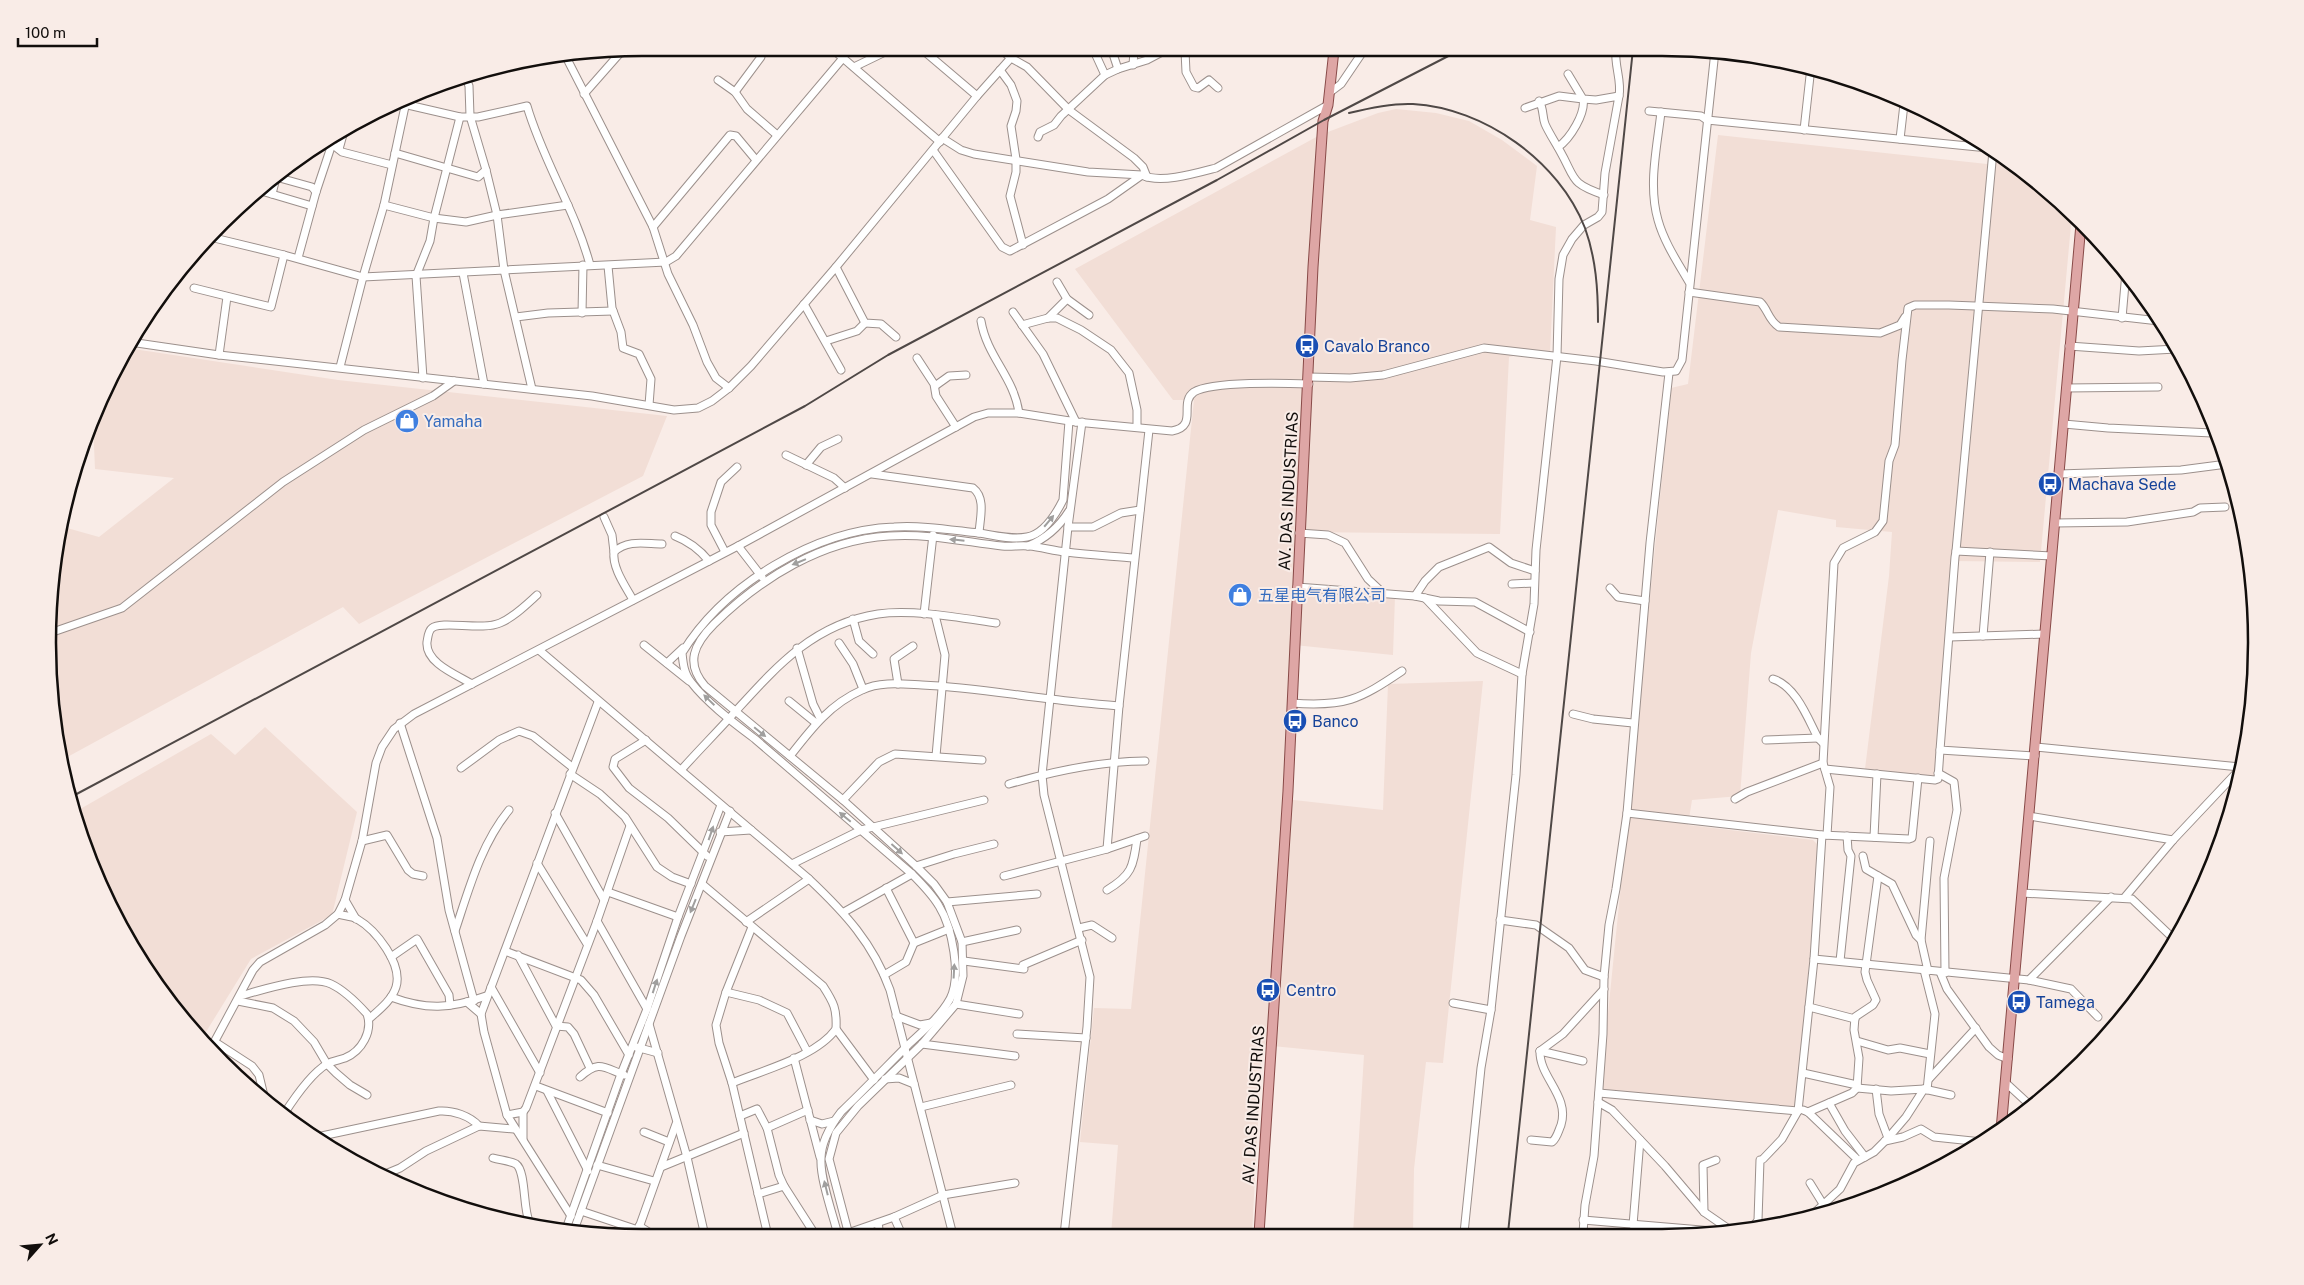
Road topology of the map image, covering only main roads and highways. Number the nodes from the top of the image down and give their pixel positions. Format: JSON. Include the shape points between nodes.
{"nodes":[{"id":1,"x":1333,"y":56,"type":"edge"},
{"id":2,"x":2080,"y":233,"type":"edge"},
{"id":3,"x":2002,"y":1119,"type":"edge"},
{"id":4,"x":1259,"y":1229,"type":"edge"}],
"edges":[{"from":1,"to":4,"type":"main road","name":"AV. DAS INDUSTRIAS","via":[[1323,121],[1313,267],[1292,703]]},
{"from":2,"to":3,"type":"main road"}]}
